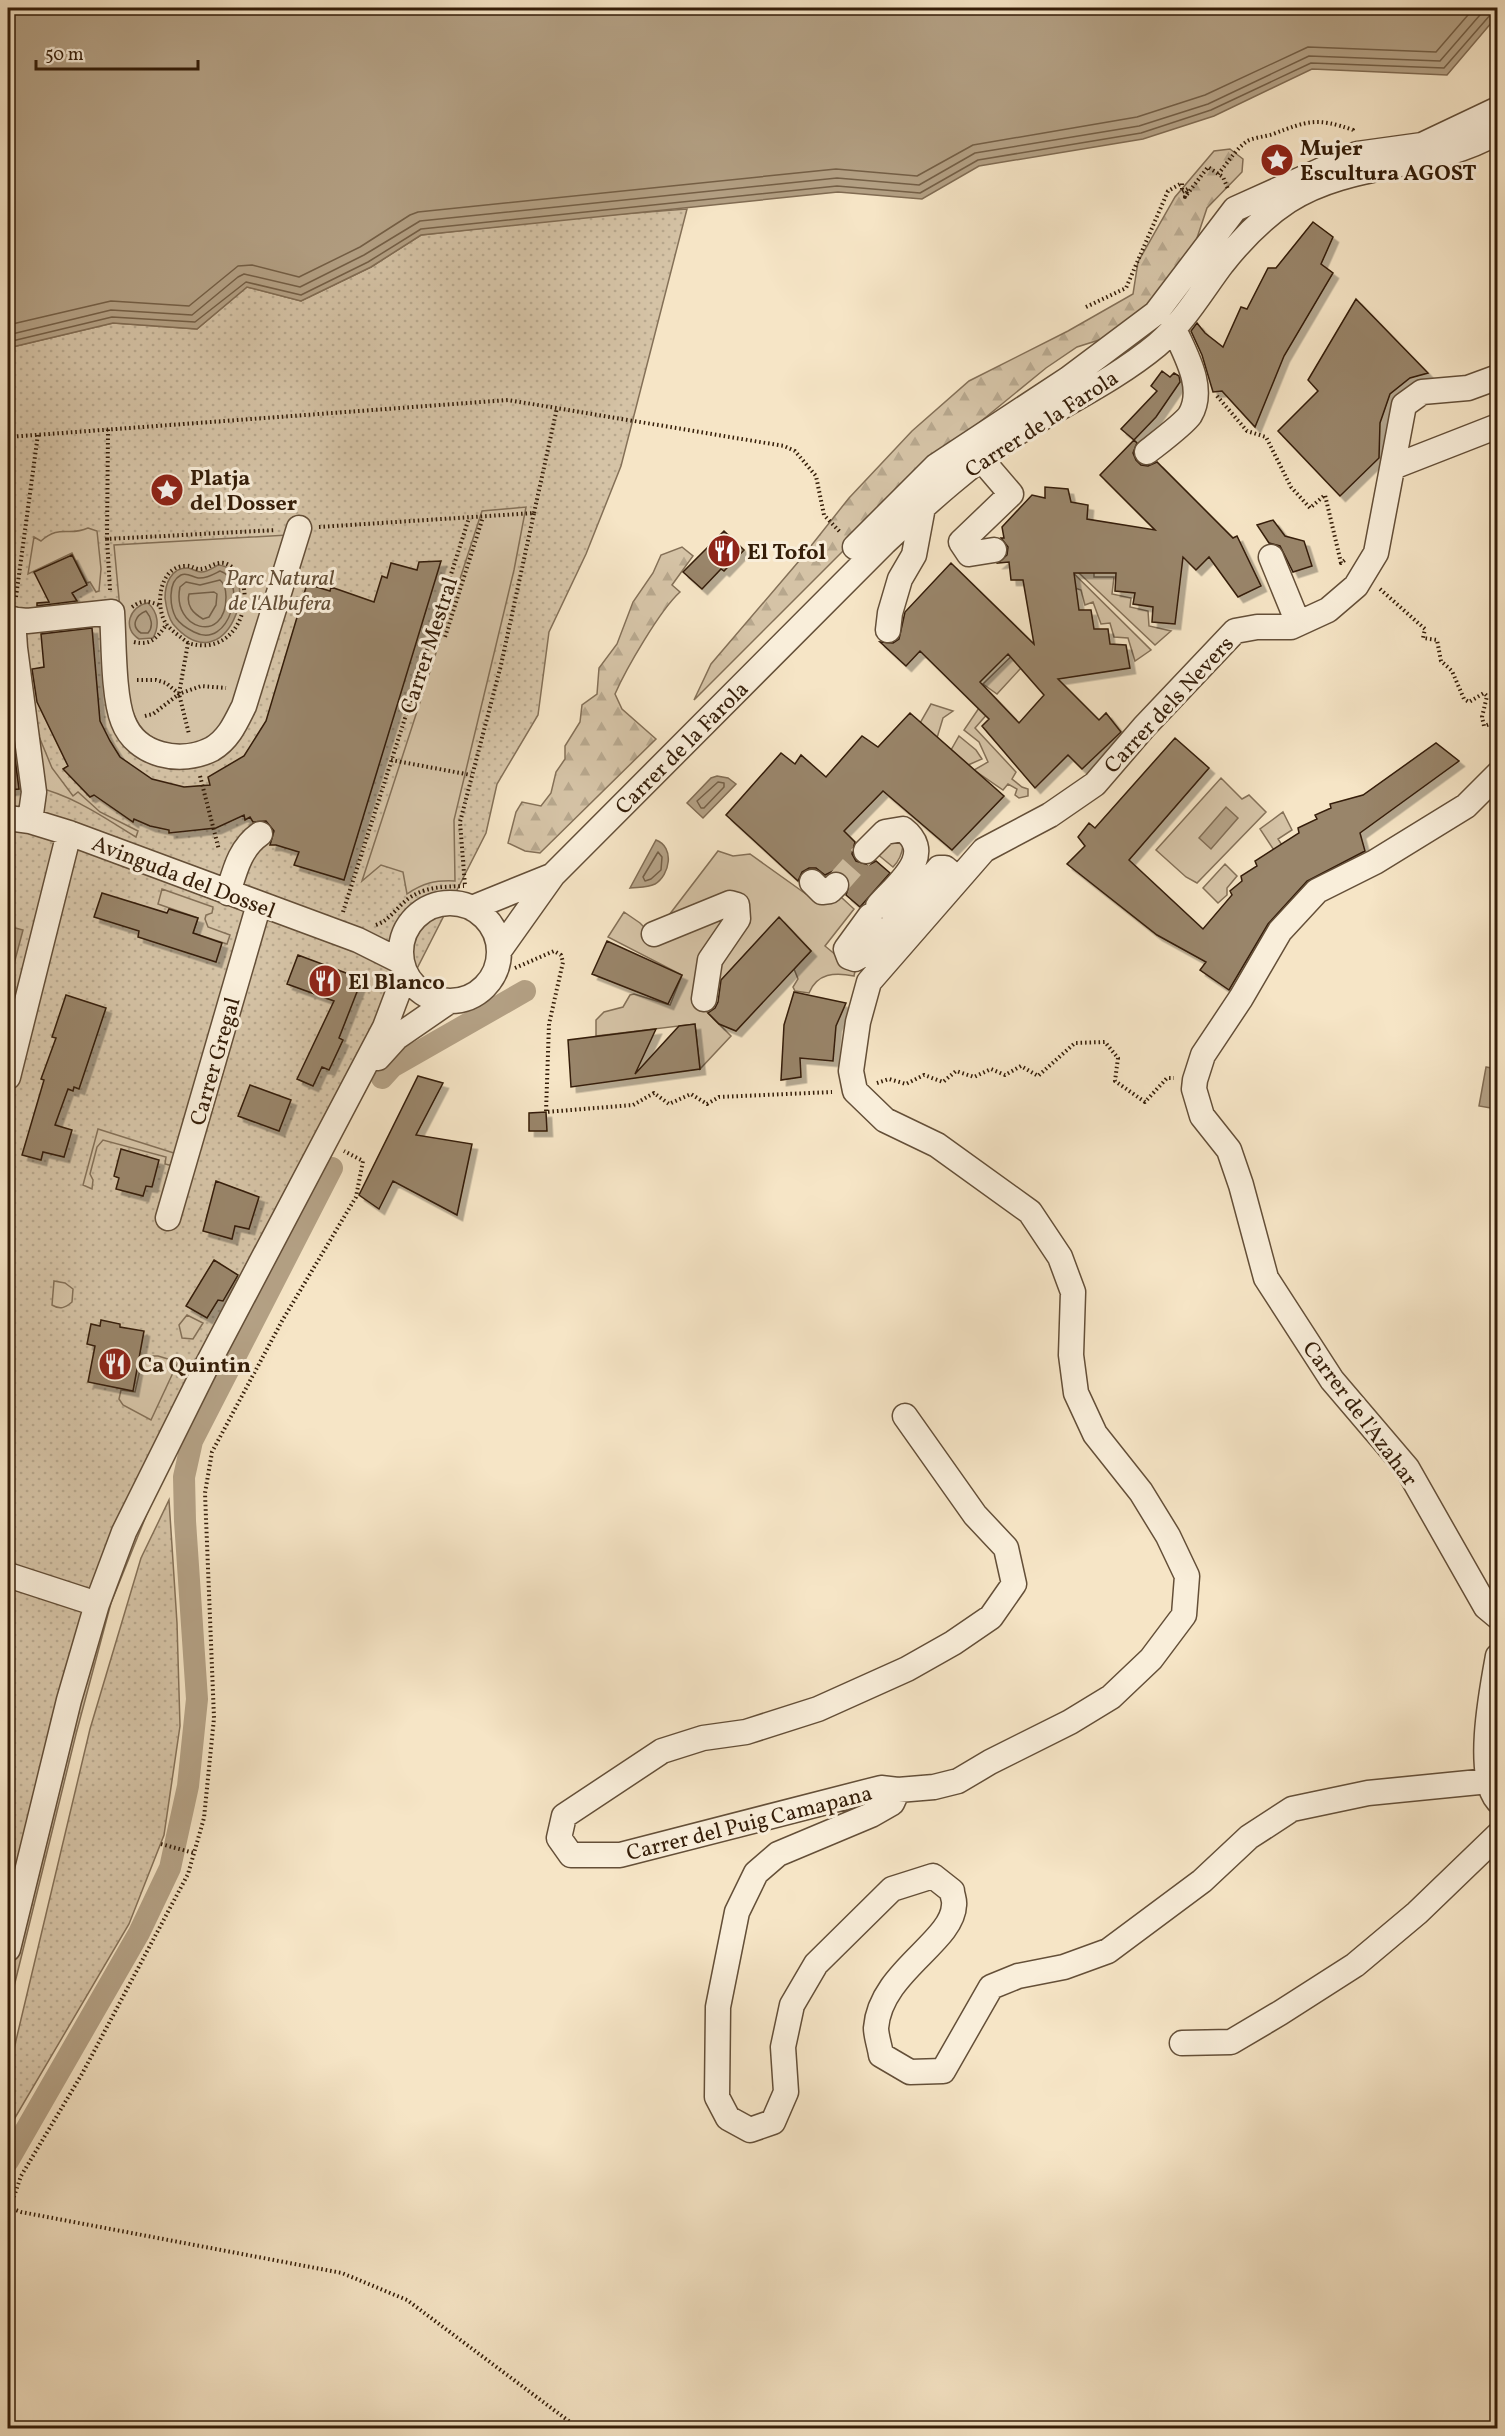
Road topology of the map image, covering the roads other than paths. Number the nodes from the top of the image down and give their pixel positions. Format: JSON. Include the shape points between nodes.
{"nodes":[{"id":1,"x":1497,"y":109,"type":"edge"},
{"id":2,"x":1497,"y":132,"type":"edge"},
{"id":3,"x":1174,"y":329,"type":"junction"},
{"id":4,"x":1497,"y":376,"type":"edge"},
{"id":5,"x":1497,"y":426,"type":"edge"},
{"id":6,"x":1147,"y":452,"type":"dead end"},
{"id":7,"x":981,"y":459,"type":"junction"},
{"id":8,"x":1393,"y":467,"type":"junction"},
{"id":9,"x":923,"y":507,"type":"junction"},
{"id":10,"x":299,"y":528,"type":"road end"},
{"id":11,"x":855,"y":547,"type":"dead end"},
{"id":12,"x":994,"y":550,"type":"dead end"},
{"id":13,"x":1271,"y":557,"type":"dead end"},
{"id":14,"x":10,"y":619,"type":"edge"},
{"id":15,"x":1298,"y":623,"type":"junction"},
{"id":16,"x":888,"y":630,"type":"dead end"},
{"id":17,"x":1497,"y":774,"type":"edge"},
{"id":18,"x":19,"y":820,"type":"edge"},
{"id":19,"x":69,"y":833,"type":"junction"},
{"id":20,"x":260,"y":834,"type":"dead end"},
{"id":21,"x":866,"y":851,"type":"tunnel mouth"},
{"id":22,"x":553,"y":875,"type":"junction"},
{"id":23,"x":958,"y":879,"type":"junction"},
{"id":24,"x":228,"y":892,"type":"junction"},
{"id":25,"x":470,"y":894,"type":"junction"},
{"id":26,"x":259,"y":904,"type":"junction"},
{"id":27,"x":408,"y":927,"type":"junction"},
{"id":28,"x":355,"y":933,"type":"junction"},
{"id":29,"x":654,"y":934,"type":"dead end"},
{"id":30,"x":403,"y":968,"type":"junction"},
{"id":31,"x":502,"y":969,"type":"junction"},
{"id":32,"x":704,"y":999,"type":"dead end"},
{"id":33,"x":448,"y":1002,"type":"junction"},
{"id":34,"x":8,"y":1077,"type":"edge"},
{"id":35,"x":356,"y":1082,"type":"junction"},
{"id":36,"x":168,"y":1218,"type":"dead end"},
{"id":37,"x":905,"y":1416,"type":"dead end"},
{"id":38,"x":8,"y":1575,"type":"edge"},
{"id":39,"x":97,"y":1604,"type":"junction"},
{"id":40,"x":1497,"y":1617,"type":"edge"},
{"id":41,"x":1497,"y":1656,"type":"edge"},
{"id":42,"x":898,"y":1790,"type":"junction"},
{"id":43,"x":1492,"y":1792,"type":"edge"},
{"id":44,"x":1497,"y":1835,"type":"edge"},
{"id":45,"x":8,"y":1949,"type":"edge"},
{"id":46,"x":1182,"y":2043,"type":"dead end"}],
"edges":[{"from":1,"to":11,"type":"street","via":[[1422,145],[1357,154],[1235,209],[1156,313],[1068,379],[936,466]]},
{"from":2,"to":3,"type":"street","name":"Carrer de la Farola","via":[[1443,156],[1345,175],[1288,201],[1241,240]]},
{"from":3,"to":6,"type":"street","via":[[1194,374],[1195,396],[1190,415]]},
{"from":3,"to":7,"type":"street","name":"Carrer de la Farola","via":[[1134,362]]},
{"from":4,"to":8,"type":"street","name":"Carrer dels Nevers","via":[[1468,388],[1422,392],[1404,405]]},
{"from":5,"to":8,"type":"street"},
{"from":7,"to":9,"type":"street","name":"Carrer de la Farola"},
{"from":7,"to":12,"type":"street","via":[[1011,494],[961,542],[969,554]]},
{"from":8,"to":15,"type":"street","name":"Carrer dels Nevers","via":[[1376,553],[1363,575],[1328,610]]},
{"from":9,"to":16,"type":"street","via":[[914,555],[900,579]]},
{"from":9,"to":22,"type":"street","name":"Carrer de la Farola"},
{"from":10,"to":14,"type":"street","via":[[232,731],[213,748],[194,755],[153,753],[136,742],[123,722],[116,674],[121,611],[27,621]]},
{"from":13,"to":15,"type":"street"},
{"from":14,"to":18,"type":"street","via":[[34,792]]},
{"from":15,"to":23,"type":"street","name":"Carrer dels Nevers","via":[[1234,632],[1095,784],[1050,816],[984,850]]},
{"from":17,"to":40,"type":"street","name":"Carrer de l'Azahar","via":[[1466,806],[1375,862],[1317,891],[1280,931],[1203,1055],[1194,1089],[1202,1116],[1229,1150],[1266,1278],[1332,1380],[1407,1468],[1486,1607]]},
{"from":18,"to":19,"type":"street","name":"Avinguda del Dossel"},
{"from":19,"to":24,"type":"street","name":"Avinguda del Dossel"},
{"from":19,"to":34,"type":"street"},
{"from":20,"to":24,"type":"street","via":[[240,857]]},
{"from":21,"to":23,"type":"street","via":[[885,832],[894,829],[911,836],[918,852],[882,918],[939,868],[945,868]]},
{"from":22,"to":25,"type":"street"},
{"from":22,"to":31,"type":"street"},
{"from":23,"to":42,"type":"street","name":"Carrer dels Nevers","via":[[869,982],[851,1071],[855,1091],[885,1120],[937,1145],[1030,1212],[1060,1257],[1073,1292],[1071,1355],[1076,1393],[1095,1434],[1141,1492],[1188,1576],[1184,1615],[1151,1659],[1111,1697],[958,1781]]},
{"from":24,"to":26,"type":"street","name":"Avinguda del Dossel"},
{"from":25,"to":27,"type":"street","via":[[458,904],[429,907]]},
{"from":25,"to":31,"type":"street","via":[[492,926]]},
{"from":26,"to":28,"type":"street","name":"Avinguda del Dossel"},
{"from":26,"to":36,"type":"street","name":"Carrer Gregal"},
{"from":27,"to":28,"type":"street"},
{"from":27,"to":30,"type":"street","via":[[401,944]]},
{"from":28,"to":30,"type":"street","name":"Avinguda del Dossel"},
{"from":29,"to":32,"type":"street","via":[[730,903],[737,904],[738,919],[710,960]]},
{"from":30,"to":33,"type":"street","via":[[421,993]]},
{"from":30,"to":35,"type":"street","via":[[385,1028]]},
{"from":31,"to":33,"type":"street","via":[[479,993]]},
{"from":33,"to":35,"type":"street","via":[[397,1037]]},
{"from":35,"to":39,"type":"street","via":[[154,1468]]},
{"from":37,"to":42,"type":"street","name":"Carrer del Puig Camapana","via":[[975,1515],[1006,1548],[1014,1584],[991,1617],[907,1669],[818,1708],[746,1732],[703,1738],[662,1751],[564,1816],[559,1838],[571,1855],[620,1855],[881,1788]]},
{"from":38,"to":39,"type":"street"},
{"from":39,"to":45,"type":"street","via":[[69,1700]]},
{"from":41,"to":43,"type":"street","via":[[1486,1746]]},
{"from":42,"to":43,"type":"street","via":[[892,1803],[871,1815],[778,1854],[756,1873],[737,1912],[718,2007],[717,2097],[728,2118],[750,2130],[773,2121],[786,2092],[783,2047],[792,2005],[816,1964],[892,1889],[933,1876],[952,1891],[954,1906],[945,1928],[887,1991],[876,2028],[881,2055],[910,2072],[943,2071],[991,1987],[1018,1976],[1064,1968],[1108,1951],[1202,1881],[1249,1837],[1292,1809],[1368,1793]]},
{"from":44,"to":46,"type":"street","via":[[1417,1913],[1355,1965],[1231,2042]]}]}
